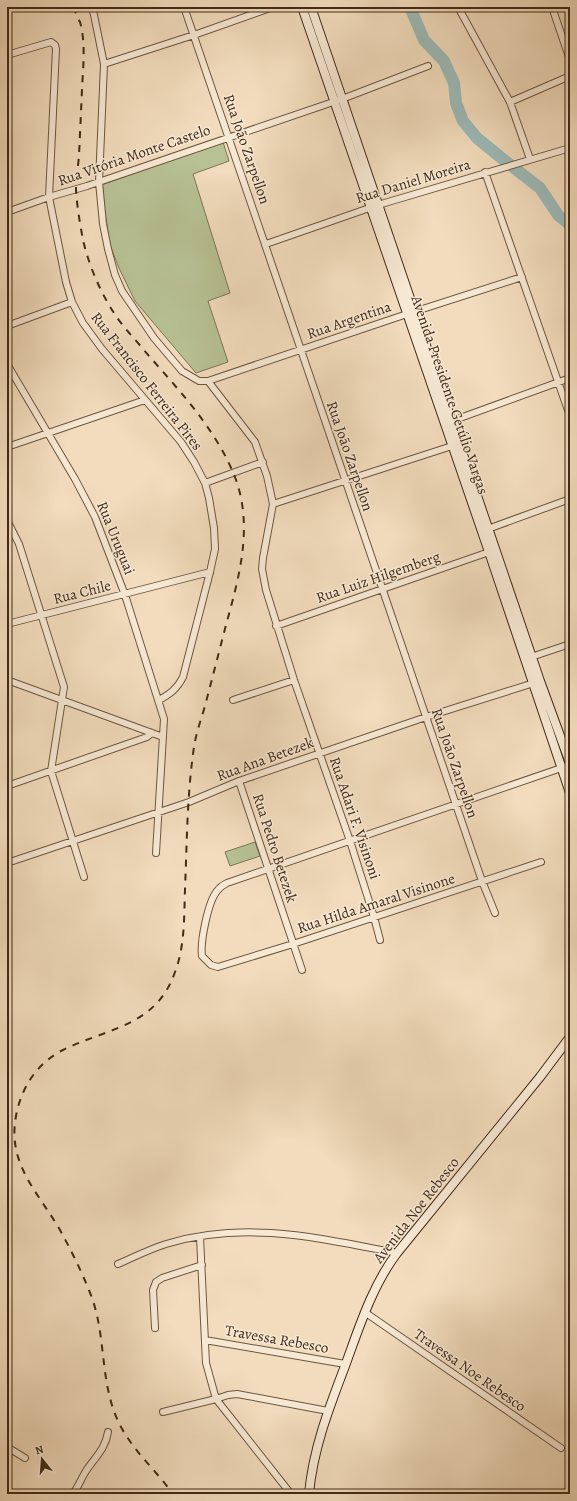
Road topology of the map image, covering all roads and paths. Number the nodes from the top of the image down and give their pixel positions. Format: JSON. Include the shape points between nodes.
{"nodes":[{"id":1,"x":92,"y":7,"type":"edge"},
{"id":2,"x":184,"y":7,"type":"edge"},
{"id":3,"x":273,"y":7,"type":"edge"},
{"id":4,"x":302,"y":7,"type":"edge"},
{"id":5,"x":311,"y":7,"type":"edge"},
{"id":6,"x":458,"y":7,"type":"edge"},
{"id":7,"x":552,"y":7,"type":"edge"},
{"id":8,"x":194,"y":35,"type":"junction"},
{"id":9,"x":7,"y":55,"type":"edge"},
{"id":10,"x":570,"y":60,"type":"edge"},
{"id":11,"x":104,"y":64,"type":"junction"},
{"id":12,"x":428,"y":66,"type":"dead end"},
{"id":13,"x":570,"y":76,"type":"edge"},
{"id":14,"x":338,"y":100,"type":"junction"},
{"id":15,"x":510,"y":102,"type":"junction"},
{"id":16,"x":229,"y":137,"type":"junction"},
{"id":17,"x":570,"y":148,"type":"edge"},
{"id":18,"x":530,"y":159,"type":"junction"},
{"id":19,"x":485,"y":172,"type":"junction"},
{"id":20,"x":99,"y":182,"type":"junction"},
{"id":21,"x":49,"y":197,"type":"junction"},
{"id":22,"x":374,"y":206,"type":"junction"},
{"id":23,"x":7,"y":212,"type":"edge"},
{"id":24,"x":266,"y":244,"type":"junction"},
{"id":25,"x":522,"y":277,"type":"junction"},
{"id":26,"x":72,"y":302,"type":"junction"},
{"id":27,"x":411,"y":313,"type":"junction"},
{"id":28,"x":7,"y":326,"type":"edge"},
{"id":29,"x":301,"y":350,"type":"junction"},
{"id":30,"x":7,"y":364,"type":"edge"},
{"id":31,"x":570,"y":378,"type":"edge"},
{"id":32,"x":208,"y":381,"type":"junction"},
{"id":33,"x":558,"y":382,"type":"junction"},
{"id":34,"x":145,"y":400,"type":"junction"},
{"id":35,"x":570,"y":416,"type":"edge"},
{"id":36,"x":448,"y":422,"type":"junction"},
{"id":37,"x":48,"y":434,"type":"junction"},
{"id":38,"x":452,"y":446,"type":"junction"},
{"id":39,"x":7,"y":447,"type":"edge"},
{"id":40,"x":263,"y":462,"type":"junction"},
{"id":41,"x":345,"y":482,"type":"junction"},
{"id":42,"x":205,"y":483,"type":"junction"},
{"id":43,"x":570,"y":499,"type":"edge"},
{"id":44,"x":273,"y":504,"type":"junction"},
{"id":45,"x":7,"y":520,"type":"edge"},
{"id":46,"x":485,"y":530,"type":"junction"},
{"id":47,"x":492,"y":551,"type":"junction"},
{"id":48,"x":210,"y":572,"type":"junction"},
{"id":49,"x":382,"y":590,"type":"junction"},
{"id":50,"x":125,"y":594,"type":"junction"},
{"id":51,"x":41,"y":616,"type":"junction"},
{"id":52,"x":7,"y":624,"type":"edge"},
{"id":53,"x":276,"y":626,"type":"junction"},
{"id":54,"x":570,"y":644,"type":"edge"},
{"id":55,"x":529,"y":658,"type":"junction"},
{"id":56,"x":7,"y":680,"type":"edge"},
{"id":57,"x":294,"y":680,"type":"junction"},
{"id":58,"x":536,"y":682,"type":"junction"},
{"id":59,"x":61,"y":700,"type":"junction"},
{"id":60,"x":159,"y":700,"type":"junction"},
{"id":61,"x":233,"y":700,"type":"dead end"},
{"id":62,"x":426,"y":717,"type":"junction"},
{"id":63,"x":152,"y":733,"type":"junction"},
{"id":64,"x":163,"y":737,"type":"junction"},
{"id":65,"x":320,"y":753,"type":"junction"},
{"id":66,"x":570,"y":764,"type":"edge"},
{"id":67,"x":562,"y":768,"type":"junction"},
{"id":68,"x":50,"y":771,"type":"junction"},
{"id":69,"x":239,"y":781,"type":"junction"},
{"id":70,"x":7,"y":786,"type":"edge"},
{"id":71,"x":570,"y":793,"type":"edge"},
{"id":72,"x":456,"y":804,"type":"junction"},
{"id":73,"x":158,"y":812,"type":"junction"},
{"id":74,"x":73,"y":841,"type":"junction"},
{"id":75,"x":350,"y":841,"type":"junction"},
{"id":76,"x":156,"y":853,"type":"dead end"},
{"id":77,"x":542,"y":862,"type":"dead end"},
{"id":78,"x":7,"y":864,"type":"edge"},
{"id":79,"x":268,"y":869,"type":"junction"},
{"id":80,"x":84,"y":877,"type":"dead end"},
{"id":81,"x":482,"y":881,"type":"junction"},
{"id":82,"x":495,"y":913,"type":"dead end"},
{"id":83,"x":374,"y":917,"type":"junction"},
{"id":84,"x":380,"y":940,"type":"dead end"},
{"id":85,"x":293,"y":944,"type":"junction"},
{"id":86,"x":302,"y":970,"type":"dead end"},
{"id":87,"x":570,"y":1037,"type":"edge"},
{"id":88,"x":200,"y":1237,"type":"junction"},
{"id":89,"x":397,"y":1253,"type":"junction"},
{"id":90,"x":118,"y":1264,"type":"dead end"},
{"id":91,"x":202,"y":1265,"type":"junction"},
{"id":92,"x":366,"y":1313,"type":"junction"},
{"id":93,"x":155,"y":1328,"type":"dead end"},
{"id":94,"x":205,"y":1340,"type":"junction"},
{"id":95,"x":345,"y":1364,"type":"junction"},
{"id":96,"x":216,"y":1399,"type":"junction"},
{"id":97,"x":328,"y":1411,"type":"junction"},
{"id":98,"x":163,"y":1412,"type":"dead end"},
{"id":99,"x":108,"y":1432,"type":"dead end"},
{"id":100,"x":7,"y":1447,"type":"edge"},
{"id":101,"x":561,"y":1448,"type":"dead end"},
{"id":102,"x":25,"y":1458,"type":"dead end"},
{"id":103,"x":76,"y":1493,"type":"edge"},
{"id":104,"x":291,"y":1494,"type":"edge"},
{"id":105,"x":310,"y":1494,"type":"edge"}],
"edges":[{"from":1,"to":11,"type":"street"},
{"from":2,"to":8,"type":"street","name":"Rua João Zarpellon"},
{"from":3,"to":8,"type":"street"},
{"from":4,"to":14,"type":"main road","name":"Avenida Presidente Getúlio Vargas"},
{"from":5,"to":14,"type":"main road","name":"Avenida Presidente Getúlio Vargas"},
{"from":6,"to":15,"type":"street"},
{"from":7,"to":10,"type":"street"},
{"from":8,"to":11,"type":"street"},
{"from":8,"to":16,"type":"street","name":"Rua João Zarpellon"},
{"from":9,"to":21,"type":"street","name":"Rua Francisco Ferreira Pires","via":[[51,42],[55,45]]},
{"from":11,"to":20,"type":"street"},
{"from":12,"to":14,"type":"street","name":"Rua Vitória Monte Castelo"},
{"from":13,"to":15,"type":"street"},
{"from":14,"to":16,"type":"street","name":"Rua Vitória Monte Castelo"},
{"from":14,"to":22,"type":"main road","name":"Avenida Presidente Getúlio Vargas"},
{"from":15,"to":18,"type":"street"},
{"from":16,"to":20,"type":"street","name":"Rua Vitória Monte Castelo"},
{"from":16,"to":24,"type":"street","name":"Rua João Zarpellon"},
{"from":17,"to":18,"type":"street","name":"Rua Daniel Moreira"},
{"from":18,"to":19,"type":"street","name":"Rua Daniel Moreira"},
{"from":19,"to":22,"type":"street","name":"Rua Daniel Moreira"},
{"from":19,"to":25,"type":"street"},
{"from":20,"to":21,"type":"street","name":"Rua Vitória Monte Castelo"},
{"from":20,"to":32,"type":"street","via":[[102,224],[115,275],[122,291],[154,338],[182,370],[199,381]]},
{"from":21,"to":23,"type":"street","name":"Rua Vitória Monte Castelo"},
{"from":21,"to":26,"type":"street","name":"Rua Francisco Ferreira Pires"},
{"from":22,"to":24,"type":"street","name":"Rua Daniel Moreira"},
{"from":22,"to":27,"type":"main road","name":"Avenida Presidente Getúlio Vargas"},
{"from":24,"to":29,"type":"street","name":"Rua João Zarpellon"},
{"from":25,"to":27,"type":"street","name":"Rua Argentina"},
{"from":25,"to":33,"type":"street"},
{"from":26,"to":28,"type":"street"},
{"from":26,"to":34,"type":"street","name":"Rua Francisco Ferreira Pires","via":[[83,323],[102,349]]},
{"from":27,"to":29,"type":"street","name":"Rua Argentina"},
{"from":27,"to":36,"type":"main road","name":"Avenida Presidente Getúlio Vargas"},
{"from":29,"to":32,"type":"street","name":"Rua Argentina"},
{"from":29,"to":41,"type":"street","name":"Rua João Zarpellon"},
{"from":30,"to":37,"type":"street","name":"Rua Uruguai"},
{"from":31,"to":33,"type":"street"},
{"from":32,"to":40,"type":"street","via":[[249,432]]},
{"from":33,"to":35,"type":"street"},
{"from":33,"to":36,"type":"street"},
{"from":34,"to":37,"type":"street"},
{"from":34,"to":42,"type":"street","name":"Rua Francisco Ferreira Pires","via":[[181,442]]},
{"from":36,"to":38,"type":"main road","name":"Avenida Presidente Getúlio Vargas"},
{"from":36,"to":46,"type":"main road","name":"Avenida Presidente Getúlio Vargas"},
{"from":37,"to":39,"type":"street"},
{"from":37,"to":50,"type":"street","name":"Rua Uruguai","via":[[87,500]]},
{"from":38,"to":41,"type":"street"},
{"from":38,"to":46,"type":"main road","name":"Avenida Presidente Getúlio Vargas"},
{"from":40,"to":42,"type":"street"},
{"from":40,"to":44,"type":"street"},
{"from":41,"to":44,"type":"street"},
{"from":41,"to":49,"type":"street","name":"Rua João Zarpellon"},
{"from":42,"to":48,"type":"street","name":"Rua Francisco Ferreira Pires","via":[[214,528],[215,549]]},
{"from":43,"to":46,"type":"street"},
{"from":44,"to":53,"type":"street","name":"Rua Adari F. Visinoni","via":[[262,569]]},
{"from":45,"to":51,"type":"street","via":[[19,544]]},
{"from":46,"to":47,"type":"main road","name":"Avenida Presidente Getúlio Vargas"},
{"from":47,"to":49,"type":"street","name":"Rua Luiz Hilgemberg"},
{"from":47,"to":55,"type":"main road","name":"Avenida Presidente Getúlio Vargas"},
{"from":48,"to":50,"type":"street","name":"Rua Chile"},
{"from":48,"to":60,"type":"street","name":"Rua Francisco Ferreira Pires","via":[[183,677],[172,693]]},
{"from":49,"to":53,"type":"street","name":"Rua Luiz Hilgemberg"},
{"from":49,"to":62,"type":"street","name":"Rua João Zarpellon"},
{"from":50,"to":51,"type":"street","name":"Rua Chile"},
{"from":50,"to":60,"type":"street","name":"Rua Uruguai"},
{"from":51,"to":52,"type":"street","name":"Rua Chile"},
{"from":51,"to":59,"type":"street","via":[[64,687]]},
{"from":53,"to":57,"type":"street","name":"Rua Adari F. Visinoni"},
{"from":54,"to":55,"type":"street"},
{"from":55,"to":58,"type":"main road","name":"Avenida Presidente Getúlio Vargas"},
{"from":56,"to":59,"type":"street"},
{"from":57,"to":61,"type":"street"},
{"from":57,"to":65,"type":"street","name":"Rua Adari F. Visinoni"},
{"from":58,"to":62,"type":"street","name":"Rua Ana Betezek"},
{"from":58,"to":66,"type":"main road","name":"Avenida Presidente Getúlio Vargas"},
{"from":58,"to":67,"type":"main road","name":"Avenida Presidente Getúlio Vargas"},
{"from":59,"to":63,"type":"street"},
{"from":59,"to":68,"type":"street"},
{"from":60,"to":64,"type":"street","name":"Rua Uruguai","via":[[164,719]]},
{"from":62,"to":65,"type":"street","name":"Rua Ana Betezek"},
{"from":62,"to":72,"type":"street","name":"Rua João Zarpellon"},
{"from":63,"to":64,"type":"street"},
{"from":63,"to":68,"type":"street","via":[[147,737]]},
{"from":64,"to":73,"type":"street","name":"Rua Uruguai"},
{"from":65,"to":69,"type":"street","name":"Rua Ana Betezek"},
{"from":65,"to":75,"type":"street","name":"Rua Adari F. Visinoni"},
{"from":66,"to":67,"type":"street"},
{"from":67,"to":71,"type":"main road","name":"Avenida Presidente Getúlio Vargas"},
{"from":67,"to":72,"type":"street"},
{"from":68,"to":70,"type":"street"},
{"from":68,"to":74,"type":"street"},
{"from":69,"to":73,"type":"street","name":"Rua Ana Betezek"},
{"from":69,"to":79,"type":"street","name":"Rua Pedro Betezek"},
{"from":72,"to":75,"type":"street"},
{"from":72,"to":81,"type":"street","name":"Rua João Zarpellon"},
{"from":73,"to":74,"type":"street","name":"Rua Ana Betezek"},
{"from":73,"to":76,"type":"street","name":"Rua Uruguai"},
{"from":74,"to":78,"type":"street","name":"Rua Ana Betezek"},
{"from":74,"to":80,"type":"street"},
{"from":75,"to":79,"type":"street"},
{"from":75,"to":83,"type":"street","name":"Rua Adari F. Visinoni"},
{"from":77,"to":81,"type":"street","name":"Rua Hilda Amaral Visinone"},
{"from":79,"to":85,"type":"street","name":"Rua Pedro Betezek"},
{"from":79,"to":85,"type":"street","name":"Rua Hilda Amaral Visinone","via":[[227,883],[217,891],[202,942],[202,956],[218,967]]},
{"from":81,"to":82,"type":"street","name":"Rua João Zarpellon"},
{"from":81,"to":83,"type":"street","name":"Rua Hilda Amaral Visinone"},
{"from":83,"to":84,"type":"street","name":"Rua Adari F. Visinoni"},
{"from":83,"to":85,"type":"street","name":"Rua Hilda Amaral Visinone"},
{"from":85,"to":86,"type":"street","name":"Rua Pedro Betezek"},
{"from":87,"to":89,"type":"main road","name":"Avenida Noe Rebesco"},
{"from":88,"to":89,"type":"street","via":[[242,1231],[279,1233]]},
{"from":88,"to":90,"type":"street","via":[[164,1244]]},
{"from":88,"to":91,"type":"street"},
{"from":89,"to":92,"type":"main road","name":"Avenida Noe Rebesco","via":[[384,1273]]},
{"from":91,"to":93,"type":"street","via":[[156,1282],[153,1290]]},
{"from":91,"to":94,"type":"street"},
{"from":92,"to":95,"type":"main road","name":"Avenida Noe Rebesco"},
{"from":92,"to":101,"type":"street","name":"Travessa Noe Rebesco"},
{"from":94,"to":95,"type":"street","name":"Travessa Rebesco"},
{"from":94,"to":96,"type":"street","via":[[206,1362]]},
{"from":95,"to":97,"type":"main road","name":"Avenida Noe Rebesco"},
{"from":96,"to":97,"type":"street","via":[[237,1394]]},
{"from":96,"to":98,"type":"street"},
{"from":96,"to":104,"type":"street"},
{"from":97,"to":105,"type":"main road","name":"Avenida Noe Rebesco","via":[[316,1451]]},
{"from":99,"to":103,"type":"street","via":[[107,1443],[86,1471]]},
{"from":100,"to":102,"type":"street"}]}
